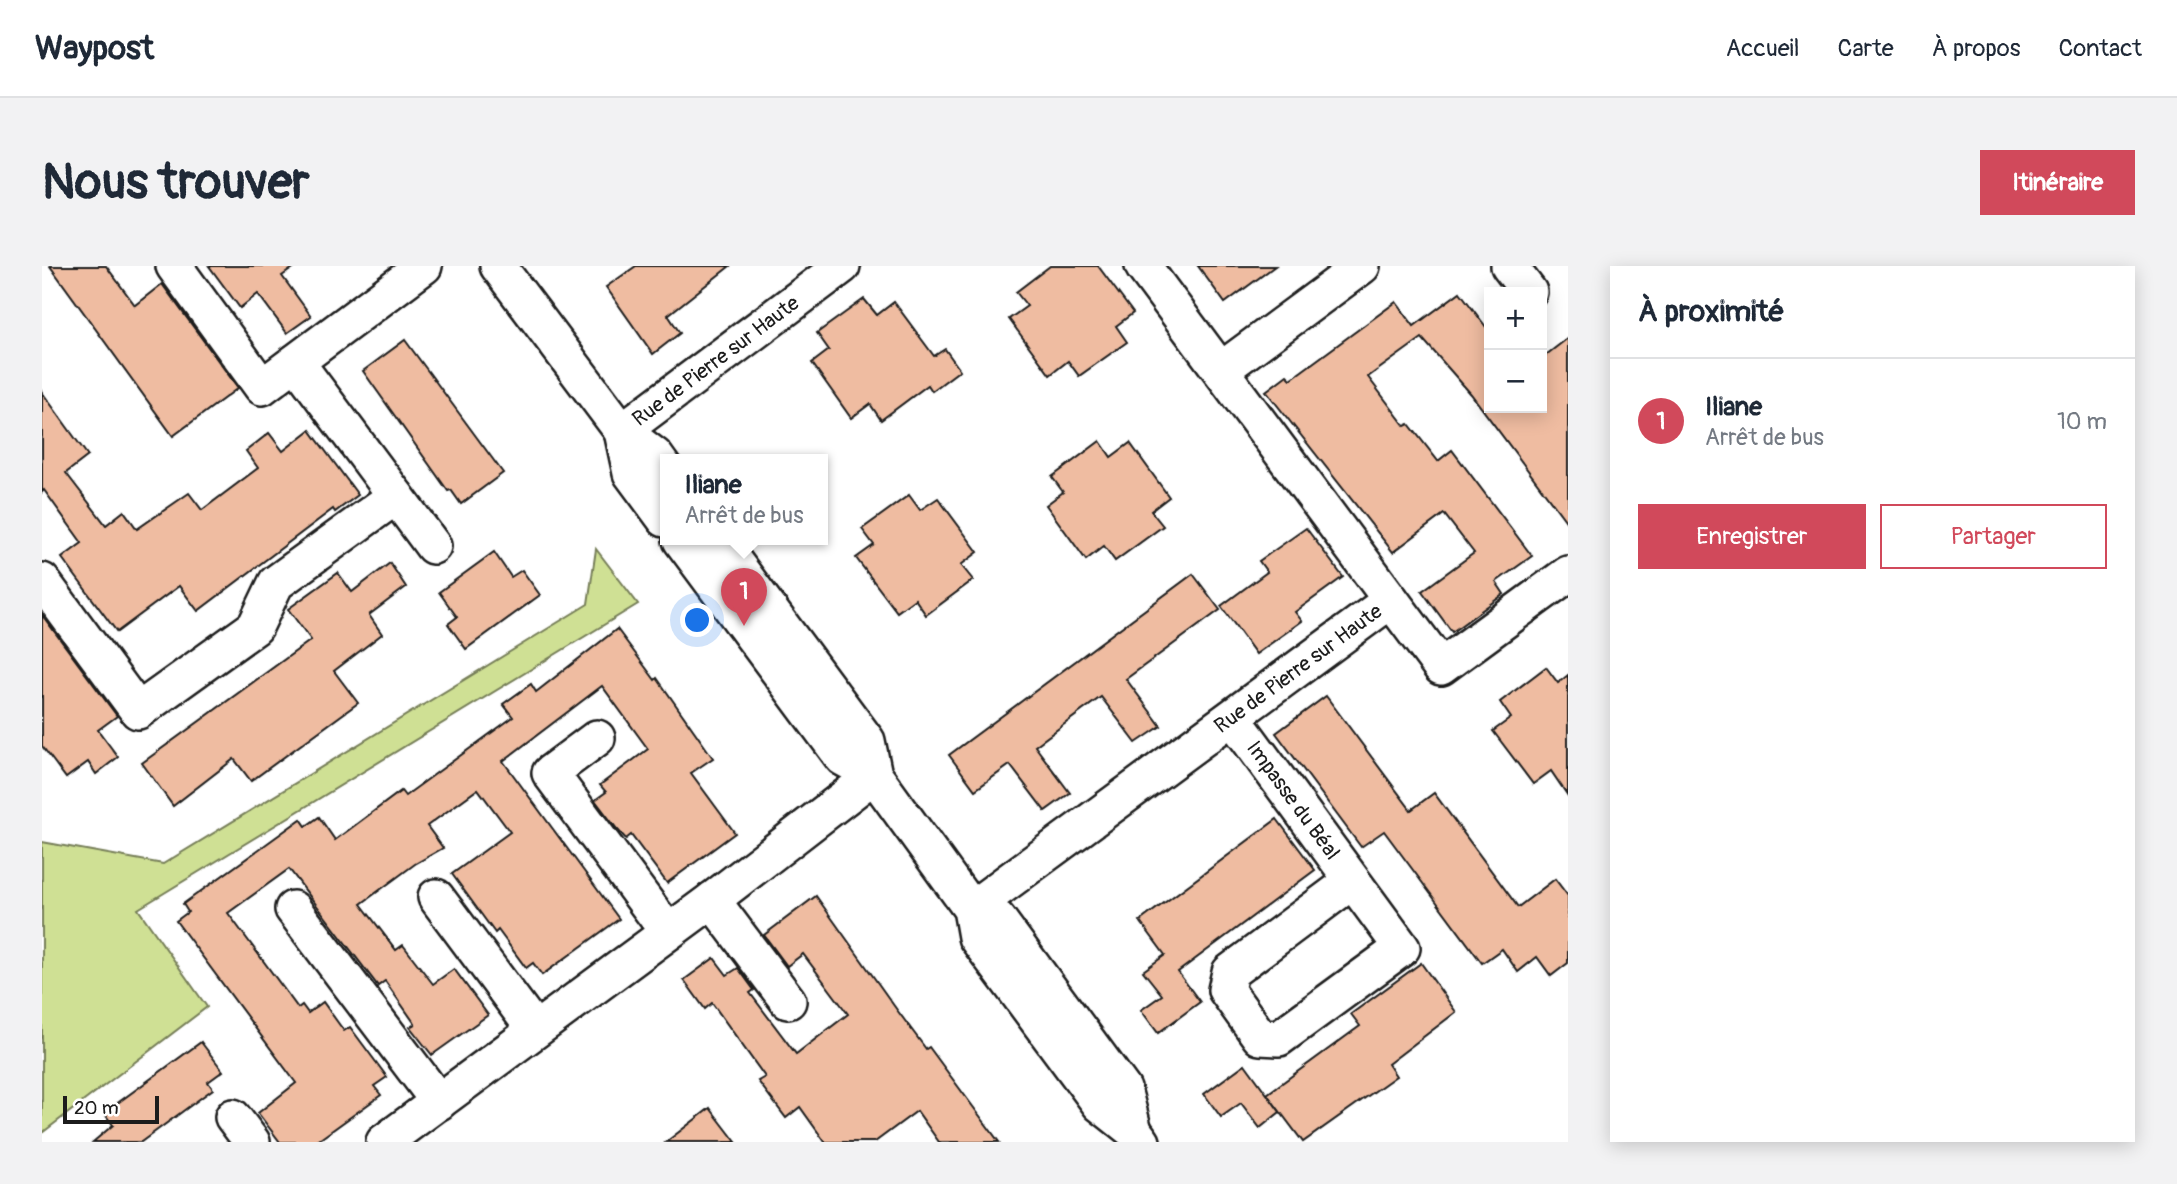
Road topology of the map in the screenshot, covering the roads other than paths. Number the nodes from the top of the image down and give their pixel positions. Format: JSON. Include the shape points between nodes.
{"nodes":[{"id":1,"x":174,"y":266,"type":"edge"},
{"id":2,"x":424,"y":266,"type":"edge"},
{"id":3,"x":498,"y":266,"type":"edge"},
{"id":4,"x":842,"y":266,"type":"edge"},
{"id":5,"x":1143,"y":266,"type":"edge"},
{"id":6,"x":1362,"y":266,"type":"edge"},
{"id":7,"x":1509,"y":266,"type":"edge"},
{"id":8,"x":1525,"y":287,"type":"edge"},
{"id":9,"x":296,"y":362,"type":"junction"},
{"id":10,"x":1221,"y":370,"type":"junction"},
{"id":11,"x":622,"y":431,"type":"junction"},
{"id":12,"x":660,"y":463,"type":"edge"},
{"id":13,"x":396,"y":496,"type":"junction"},
{"id":14,"x":660,"y":512,"type":"edge"},
{"id":15,"x":685,"y":545,"type":"edge"},
{"id":16,"x":722,"y":545,"type":"edge"},
{"id":17,"x":433,"y":546,"type":"dead end"},
{"id":18,"x":1568,"y":574,"type":"edge"},
{"id":19,"x":42,"y":581,"type":"edge"},
{"id":20,"x":1391,"y":600,"type":"junction"},
{"id":21,"x":1233,"y":718,"type":"junction"},
{"id":22,"x":597,"y":738,"type":"dead end"},
{"id":23,"x":874,"y":775,"type":"junction"},
{"id":24,"x":1352,"y":881,"type":"junction"},
{"id":25,"x":436,"y":897,"type":"dead end"},
{"id":26,"x":712,"y":900,"type":"junction"},
{"id":27,"x":293,"y":909,"type":"dead end"},
{"id":28,"x":971,"y":909,"type":"junction"},
{"id":29,"x":668,"y":932,"type":"junction"},
{"id":30,"x":788,"y":1001,"type":"dead end"},
{"id":31,"x":535,"y":1030,"type":"junction"},
{"id":32,"x":439,"y":1102,"type":"junction"},
{"id":33,"x":1132,"y":1138,"type":"edge"},
{"id":34,"x":384,"y":1142,"type":"edge"}],
"edges":[{"from":1,"to":9,"type":"street","via":[[262,387]]},
{"from":2,"to":9,"type":"street"},
{"from":3,"to":11,"type":"street"},
{"from":4,"to":11,"type":"street","name":"Rue de Pierre sur Haute"},
{"from":5,"to":10,"type":"street","name":"Rue de Pierre sur Haute"},
{"from":6,"to":10,"type":"street"},
{"from":7,"to":8,"type":"street"},
{"from":9,"to":13,"type":"street"},
{"from":10,"to":20,"type":"street","name":"Rue de Pierre sur Haute"},
{"from":11,"to":12,"type":"street"},
{"from":11,"to":14,"type":"street","via":[[631,473]]},
{"from":13,"to":17,"type":"street"},
{"from":13,"to":19,"type":"street","via":[[276,583],[255,627],[138,711]]},
{"from":15,"to":23,"type":"street","via":[[843,758]]},
{"from":16,"to":23,"type":"street","via":[[867,741]]},
{"from":18,"to":20,"type":"street","via":[[1441,667]]},
{"from":20,"to":21,"type":"street","name":"Rue de Pierre sur Haute"},
{"from":21,"to":24,"type":"street","name":"Impasse du Béal"},
{"from":21,"to":28,"type":"street","name":"Rue de Pierre sur Haute"},
{"from":22,"to":29,"type":"street","via":[[550,773]]},
{"from":23,"to":26,"type":"street"},
{"from":23,"to":28,"type":"street"},
{"from":24,"to":24,"type":"street","name":"Impasse du Béal","via":[[1402,948],[1279,1038],[1260,1037],[1226,990],[1230,972]]},
{"from":25,"to":31,"type":"street"},
{"from":26,"to":29,"type":"street"},
{"from":26,"to":30,"type":"street"},
{"from":27,"to":32,"type":"street"},
{"from":28,"to":33,"type":"street","via":[[976,937],[1100,1104]]},
{"from":29,"to":31,"type":"street"},
{"from":31,"to":32,"type":"street"},
{"from":32,"to":34,"type":"street"}]}
